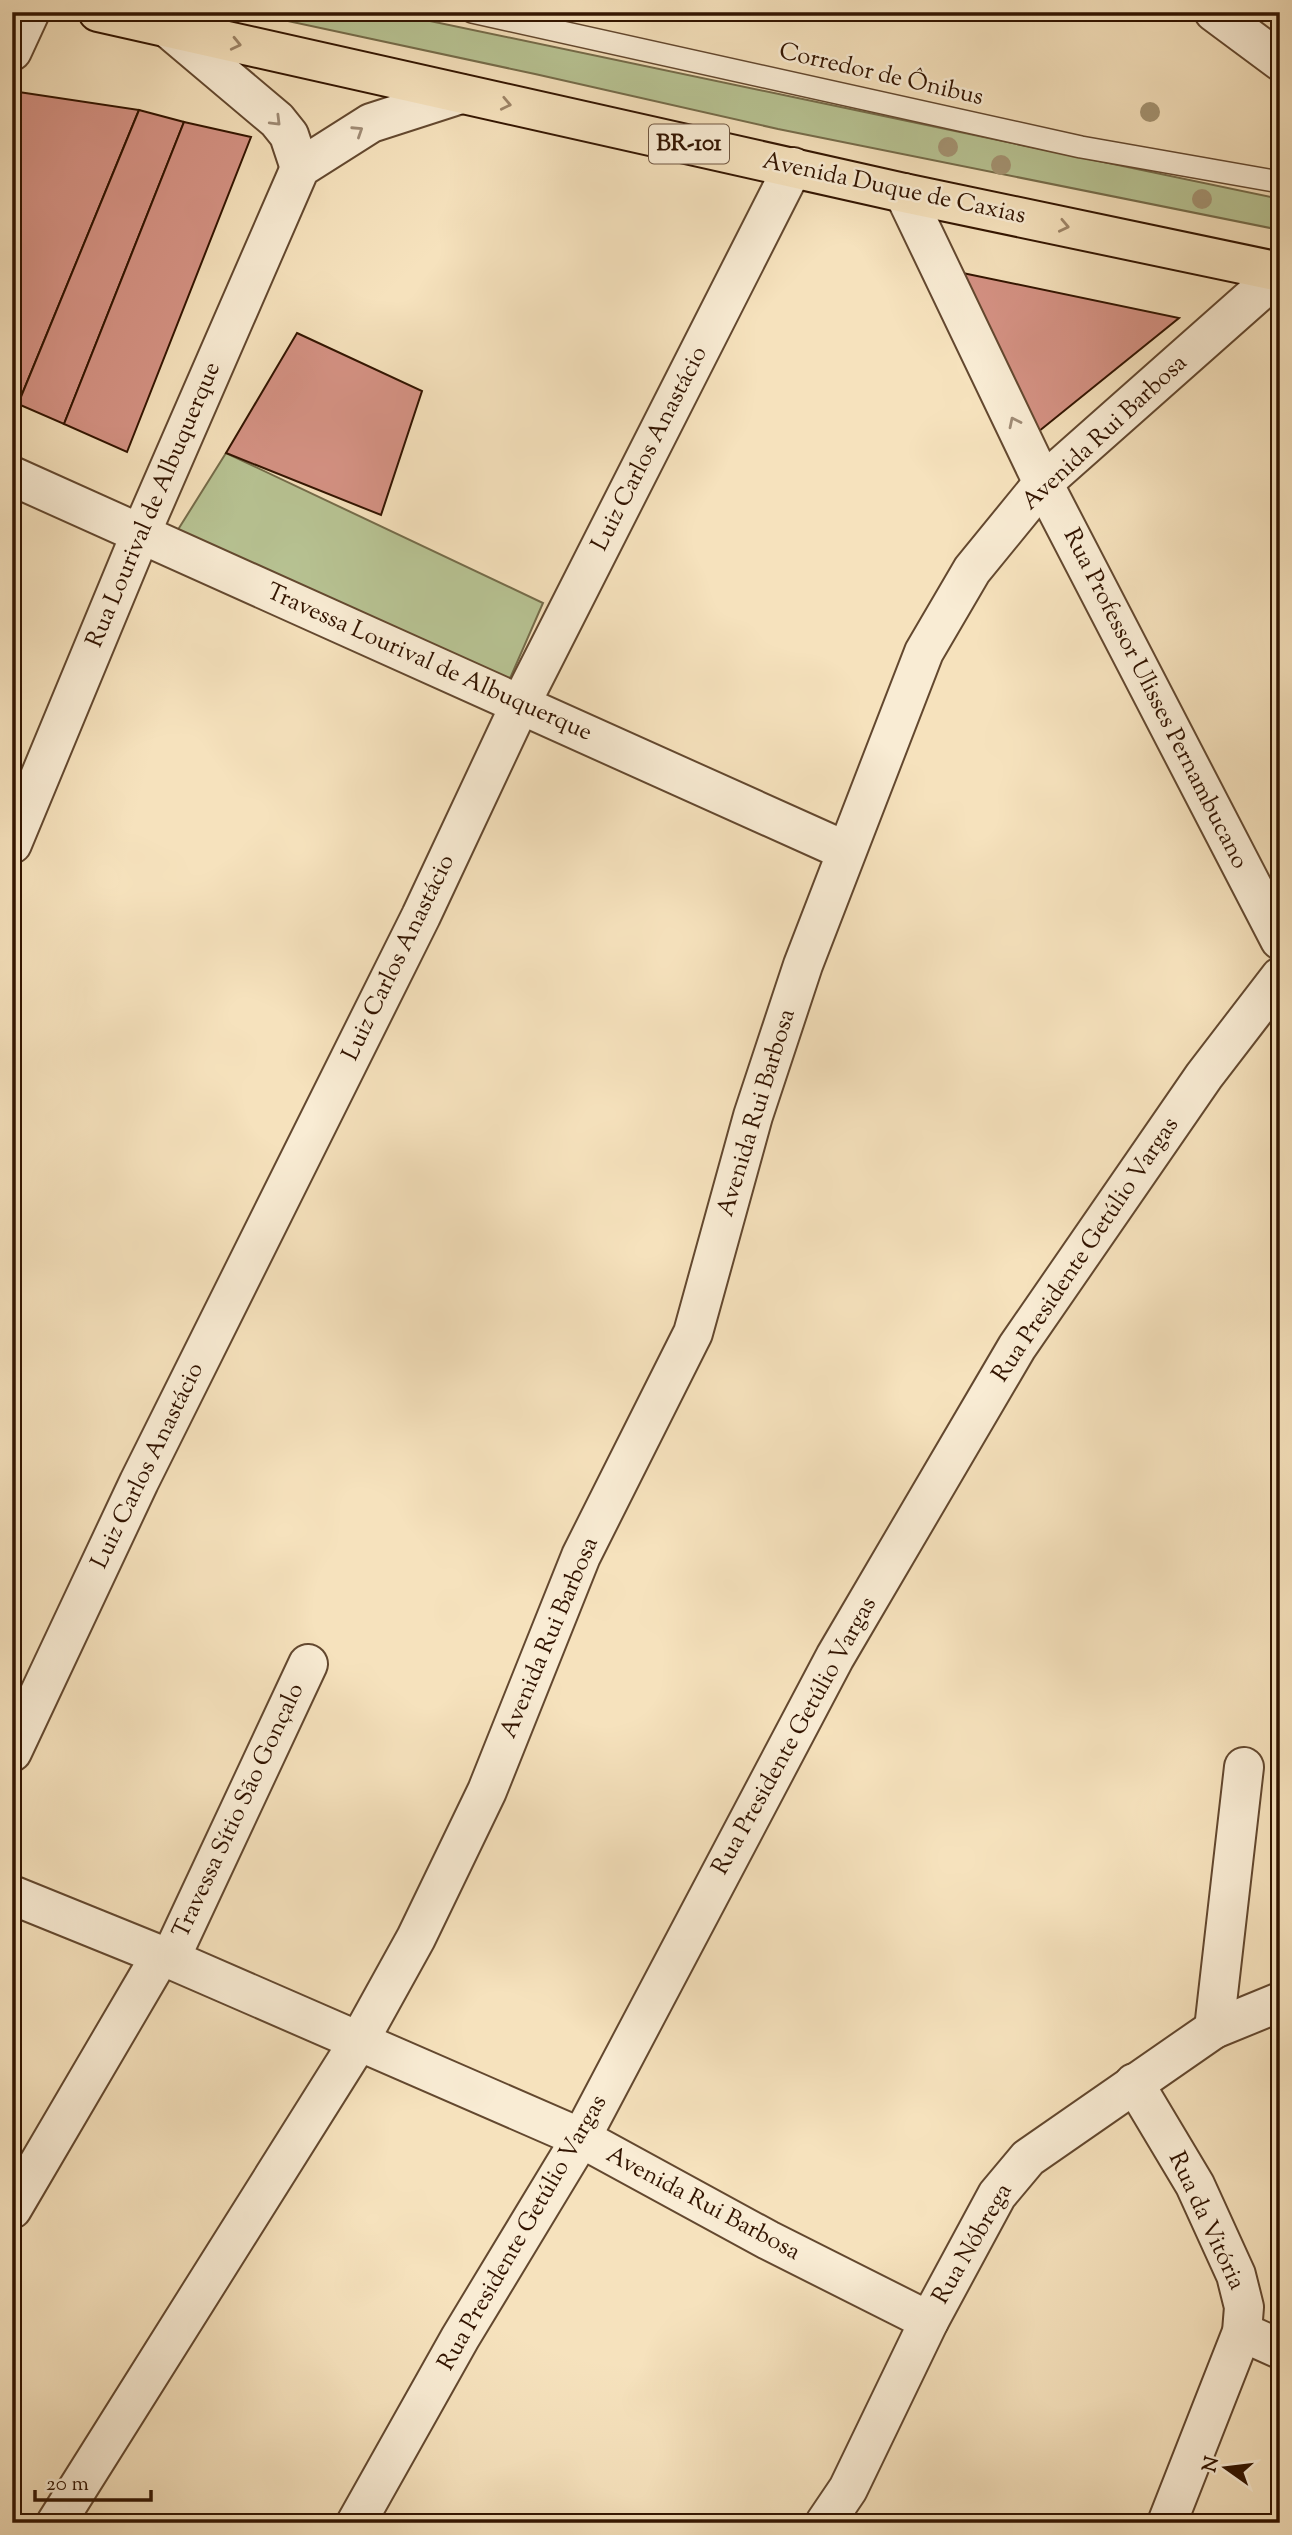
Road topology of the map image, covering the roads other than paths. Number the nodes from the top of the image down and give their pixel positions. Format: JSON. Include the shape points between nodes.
{"nodes":[{"id":1,"x":30,"y":12,"type":"edge"},
{"id":2,"x":98,"y":12,"type":"edge"},
{"id":3,"x":472,"y":12,"type":"edge"},
{"id":4,"x":1214,"y":12,"type":"edge"},
{"id":5,"x":169,"y":29,"type":"junction"},
{"id":6,"x":12,"y":51,"type":"edge"},
{"id":7,"x":1280,"y":61,"type":"edge"},
{"id":8,"x":461,"y":94,"type":"junction"},
{"id":9,"x":793,"y":167,"type":"junction"},
{"id":10,"x":300,"y":168,"type":"junction"},
{"id":11,"x":1280,"y":182,"type":"edge"},
{"id":12,"x":904,"y":193,"type":"junction"},
{"id":13,"x":1280,"y":272,"type":"edge"},
{"id":14,"x":12,"y":476,"type":"edge"},
{"id":15,"x":1043,"y":483,"type":"junction"},
{"id":16,"x":141,"y":533,"type":"junction"},
{"id":17,"x":520,"y":705,"type":"junction"},
{"id":18,"x":12,"y":844,"type":"edge"},
{"id":19,"x":846,"y":851,"type":"junction"},
{"id":20,"x":1280,"y":940,"type":"edge"},
{"id":21,"x":1280,"y":977,"type":"edge"},
{"id":22,"x":308,"y":1664,"type":"dead end"},
{"id":23,"x":12,"y":1752,"type":"edge"},
{"id":24,"x":1244,"y":1767,"type":"dead end"},
{"id":25,"x":12,"y":1895,"type":"edge"},
{"id":26,"x":165,"y":1957,"type":"junction"},
{"id":27,"x":1280,"y":2002,"type":"edge"},
{"id":28,"x":1214,"y":2029,"type":"junction"},
{"id":29,"x":359,"y":2041,"type":"junction"},
{"id":30,"x":1134,"y":2083,"type":"junction"},
{"id":31,"x":581,"y":2138,"type":"junction"},
{"id":32,"x":12,"y":2209,"type":"edge"},
{"id":33,"x":929,"y":2321,"type":"junction"},
{"id":34,"x":1242,"y":2332,"type":"junction"},
{"id":35,"x":1280,"y":2349,"type":"edge"},
{"id":36,"x":64,"y":2520,"type":"edge"},
{"id":37,"x":356,"y":2523,"type":"edge"},
{"id":38,"x":825,"y":2523,"type":"edge"},
{"id":39,"x":1167,"y":2523,"type":"edge"}],
"edges":[{"from":1,"to":6,"type":"street"},
{"from":2,"to":5,"type":"highway","name":"Avenida Duque de Caxias","number":"BR-101"},
{"from":3,"to":11,"type":"lane","name":"Corredor de Ônibus","via":[[1081,147]]},
{"from":4,"to":7,"type":"street"},
{"from":5,"to":8,"type":"highway","name":"Avenida Duque de Caxias","number":"BR-101","one_way":true},
{"from":5,"to":10,"type":"street","one_way":true,"via":[[278,120],[289,135]]},
{"from":8,"to":9,"type":"highway","name":"Avenida Duque de Caxias","number":"BR-101","one_way":true},
{"from":10,"to":8,"type":"street","one_way":true,"via":[[371,123]]},
{"from":9,"to":12,"type":"highway","name":"Avenida Duque de Caxias","number":"BR-101"},
{"from":9,"to":17,"type":"street","name":"Luiz Carlos Anastácio"},
{"from":10,"to":16,"type":"street","name":"Rua Lourival de Albuquerque"},
{"from":12,"to":13,"type":"highway","name":"Avenida Duque de Caxias","number":"BR-101","one_way":true},
{"from":15,"to":12,"type":"street","name":"Rua Professor Ulisses Pernambucano","one_way":true},
{"from":13,"to":15,"type":"street","name":"Avenida Rui Barbosa"},
{"from":14,"to":16,"type":"street","name":"Travessa Lourival de Albuquerque"},
{"from":15,"to":19,"type":"street","name":"Avenida Rui Barbosa","via":[[972,570],[925,652]]},
{"from":15,"to":20,"type":"street","name":"Rua Professor Ulisses Pernambucano"},
{"from":16,"to":17,"type":"street","name":"Travessa Lourival de Albuquerque"},
{"from":16,"to":18,"type":"street","name":"Rua Lourival de Albuquerque"},
{"from":17,"to":19,"type":"street","name":"Travessa Lourival de Albuquerque"},
{"from":17,"to":23,"type":"street","name":"Luiz Carlos Anastácio","via":[[421,916],[139,1482]]},
{"from":19,"to":29,"type":"street","name":"Avenida Rui Barbosa","via":[[753,1116],[693,1334],[581,1556],[487,1791],[416,1938]]},
{"from":21,"to":31,"type":"street","name":"Rua Presidente Getúlio Vargas","via":[[1204,1076],[1017,1347],[835,1657]]},
{"from":22,"to":26,"type":"street","name":"Travessa Sítio São Gonçalo"},
{"from":24,"to":28,"type":"street"},
{"from":25,"to":26,"type":"street","name":"Avenida Rui Barbosa"},
{"from":26,"to":29,"type":"street","name":"Avenida Rui Barbosa"},
{"from":26,"to":32,"type":"street","name":"Travessa Sítio São Gonçalo"},
{"from":27,"to":28,"type":"street","name":"Rua Nóbrega"},
{"from":28,"to":30,"type":"street","name":"Rua Nóbrega"},
{"from":29,"to":31,"type":"street","name":"Avenida Rui Barbosa"},
{"from":29,"to":36,"type":"street","name":"Avenida Rui Barbosa"},
{"from":30,"to":33,"type":"street","name":"Rua Nóbrega","via":[[1028,2158],[997,2194]]},
{"from":30,"to":34,"type":"street","name":"Rua da Vitória","via":[[1195,2185],[1236,2275],[1244,2307]]},
{"from":31,"to":33,"type":"street","name":"Avenida Rui Barbosa"},
{"from":31,"to":37,"type":"street","name":"Rua Presidente Getúlio Vargas","via":[[460,2338]]},
{"from":33,"to":38,"type":"street","name":"Rua Nóbrega","via":[[848,2489]]},
{"from":34,"to":35,"type":"street"},
{"from":34,"to":39,"type":"street","name":"Rua da Vitória"}]}
